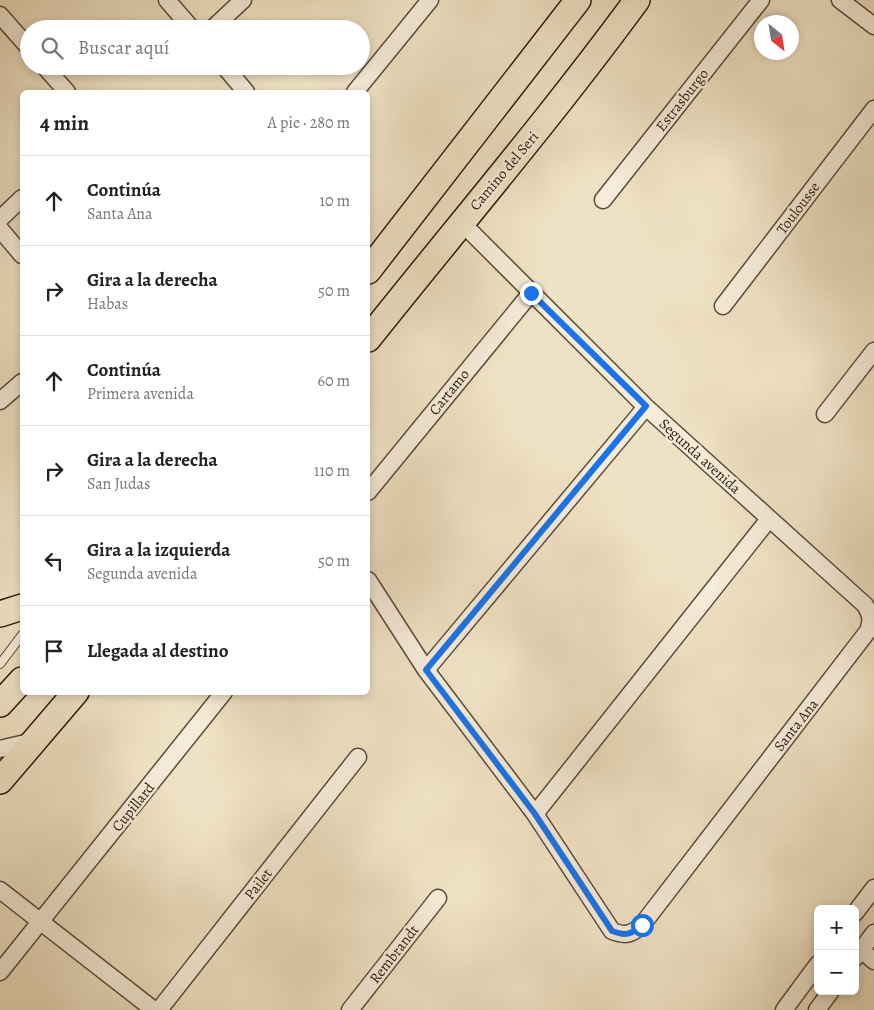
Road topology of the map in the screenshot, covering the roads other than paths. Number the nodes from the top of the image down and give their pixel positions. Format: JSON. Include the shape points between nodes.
{"nodes":[{"id":1,"x":167,"y":0,"type":"edge"},
{"id":2,"x":243,"y":0,"type":"edge"},
{"id":3,"x":430,"y":0,"type":"edge"},
{"id":4,"x":578,"y":0,"type":"edge"},
{"id":5,"x":637,"y":0,"type":"edge"},
{"id":6,"x":761,"y":0,"type":"edge"},
{"id":7,"x":840,"y":0,"type":"edge"},
{"id":8,"x":184,"y":20,"type":"edge"},
{"id":9,"x":222,"y":20,"type":"edge"},
{"id":10,"x":3,"y":24,"type":"edge"},
{"id":11,"x":874,"y":26,"type":"edge"},
{"id":12,"x":20,"y":40,"type":"edge"},
{"id":13,"x":370,"y":74,"type":"edge"},
{"id":14,"x":52,"y":75,"type":"edge"},
{"id":15,"x":232,"y":75,"type":"edge"},
{"id":16,"x":369,"y":75,"type":"edge"},
{"id":17,"x":65,"y":90,"type":"edge"},
{"id":18,"x":244,"y":90,"type":"edge"},
{"id":19,"x":357,"y":90,"type":"edge"},
{"id":20,"x":874,"y":109,"type":"edge"},
{"id":21,"x":20,"y":200,"type":"edge"},
{"id":22,"x":603,"y":200,"type":"dead end"},
{"id":23,"x":0,"y":219,"type":"edge"},
{"id":24,"x":461,"y":222,"type":"junction"},
{"id":25,"x":0,"y":229,"type":"edge"},
{"id":26,"x":20,"y":253,"type":"edge"},
{"id":27,"x":370,"y":268,"type":"edge"},
{"id":28,"x":531,"y":293,"type":"junction"},
{"id":29,"x":723,"y":306,"type":"dead end"},
{"id":30,"x":370,"y":336,"type":"edge"},
{"id":31,"x":874,"y":351,"type":"edge"},
{"id":32,"x":20,"y":384,"type":"edge"},
{"id":33,"x":0,"y":401,"type":"edge"},
{"id":34,"x":646,"y":406,"type":"junction"},
{"id":35,"x":825,"y":414,"type":"dead end"},
{"id":36,"x":370,"y":490,"type":"edge"},
{"id":37,"x":769,"y":519,"type":"junction"},
{"id":38,"x":370,"y":583,"type":"edge"},
{"id":39,"x":20,"y":608,"type":"edge"},
{"id":40,"x":0,"y":614,"type":"edge"},
{"id":41,"x":20,"y":638,"type":"edge"},
{"id":42,"x":0,"y":664,"type":"edge"},
{"id":43,"x":426,"y":670,"type":"junction"},
{"id":44,"x":20,"y":682,"type":"edge"},
{"id":45,"x":74,"y":695,"type":"edge"},
{"id":46,"x":222,"y":695,"type":"edge"},
{"id":47,"x":0,"y":704,"type":"edge"},
{"id":48,"x":36,"y":740,"type":"junction"},
{"id":49,"x":0,"y":749,"type":"edge"},
{"id":50,"x":358,"y":758,"type":"dead end"},
{"id":51,"x":0,"y":781,"type":"edge"},
{"id":52,"x":535,"y":814,"type":"junction"},
{"id":53,"x":874,"y":888,"type":"edge"},
{"id":54,"x":0,"y":890,"type":"edge"},
{"id":55,"x":438,"y":898,"type":"dead end"},
{"id":56,"x":859,"y":909,"type":"edge"},
{"id":57,"x":42,"y":922,"type":"junction"},
{"id":58,"x":874,"y":933,"type":"edge"},
{"id":59,"x":865,"y":957,"type":"edge"},
{"id":60,"x":814,"y":969,"type":"edge"},
{"id":61,"x":0,"y":972,"type":"edge"},
{"id":62,"x":828,"y":995,"type":"edge"},
{"id":63,"x":154,"y":1010,"type":"edge"},
{"id":64,"x":159,"y":1010,"type":"edge"},
{"id":65,"x":350,"y":1010,"type":"edge"},
{"id":66,"x":784,"y":1010,"type":"edge"},
{"id":67,"x":817,"y":1010,"type":"edge"}],
"edges":[{"from":1,"to":8,"type":"street"},
{"from":2,"to":9,"type":"street"},
{"from":3,"to":13,"type":"street"},
{"from":4,"to":27,"type":"main road"},
{"from":5,"to":24,"type":"main road","name":"Camino del Seri"},
{"from":6,"to":22,"type":"street","name":"Estrasburgo"},
{"from":7,"to":11,"type":"street"},
{"from":10,"to":12,"type":"street"},
{"from":14,"to":17,"type":"street"},
{"from":15,"to":18,"type":"street"},
{"from":16,"to":19,"type":"street"},
{"from":20,"to":29,"type":"street","name":"Toulousse"},
{"from":21,"to":23,"type":"street"},
{"from":24,"to":28,"type":"street","name":"Segunda avenida"},
{"from":24,"to":30,"type":"main road","name":"Camino del Seri"},
{"from":25,"to":26,"type":"street"},
{"from":28,"to":34,"type":"street","name":"Segunda avenida"},
{"from":28,"to":36,"type":"street","name":"Cartamo"},
{"from":31,"to":35,"type":"street"},
{"from":32,"to":33,"type":"street"},
{"from":34,"to":37,"type":"street","name":"Segunda avenida"},
{"from":34,"to":43,"type":"street"},
{"from":37,"to":52,"type":"street"},
{"from":37,"to":52,"type":"street","name":"Santa Ana","via":[[865,605],[871,623],[642,925],[624,935],[612,931]]},
{"from":38,"to":43,"type":"street"},
{"from":39,"to":40,"type":"main road"},
{"from":41,"to":42,"type":"lane"},
{"from":43,"to":52,"type":"street"},
{"from":44,"to":47,"type":"main road"},
{"from":45,"to":48,"type":"main road"},
{"from":46,"to":57,"type":"street","name":"Cupillard"},
{"from":48,"to":49,"type":"street"},
{"from":48,"to":51,"type":"main road"},
{"from":50,"to":64,"type":"street","name":"Pailet"},
{"from":53,"to":56,"type":"street"},
{"from":54,"to":57,"type":"street"},
{"from":55,"to":65,"type":"street","name":"Rembrandt"},
{"from":57,"to":61,"type":"street","name":"Cupillard"},
{"from":57,"to":63,"type":"street"},
{"from":58,"to":59,"type":"street"},
{"from":60,"to":66,"type":"street"},
{"from":62,"to":67,"type":"street"}]}
